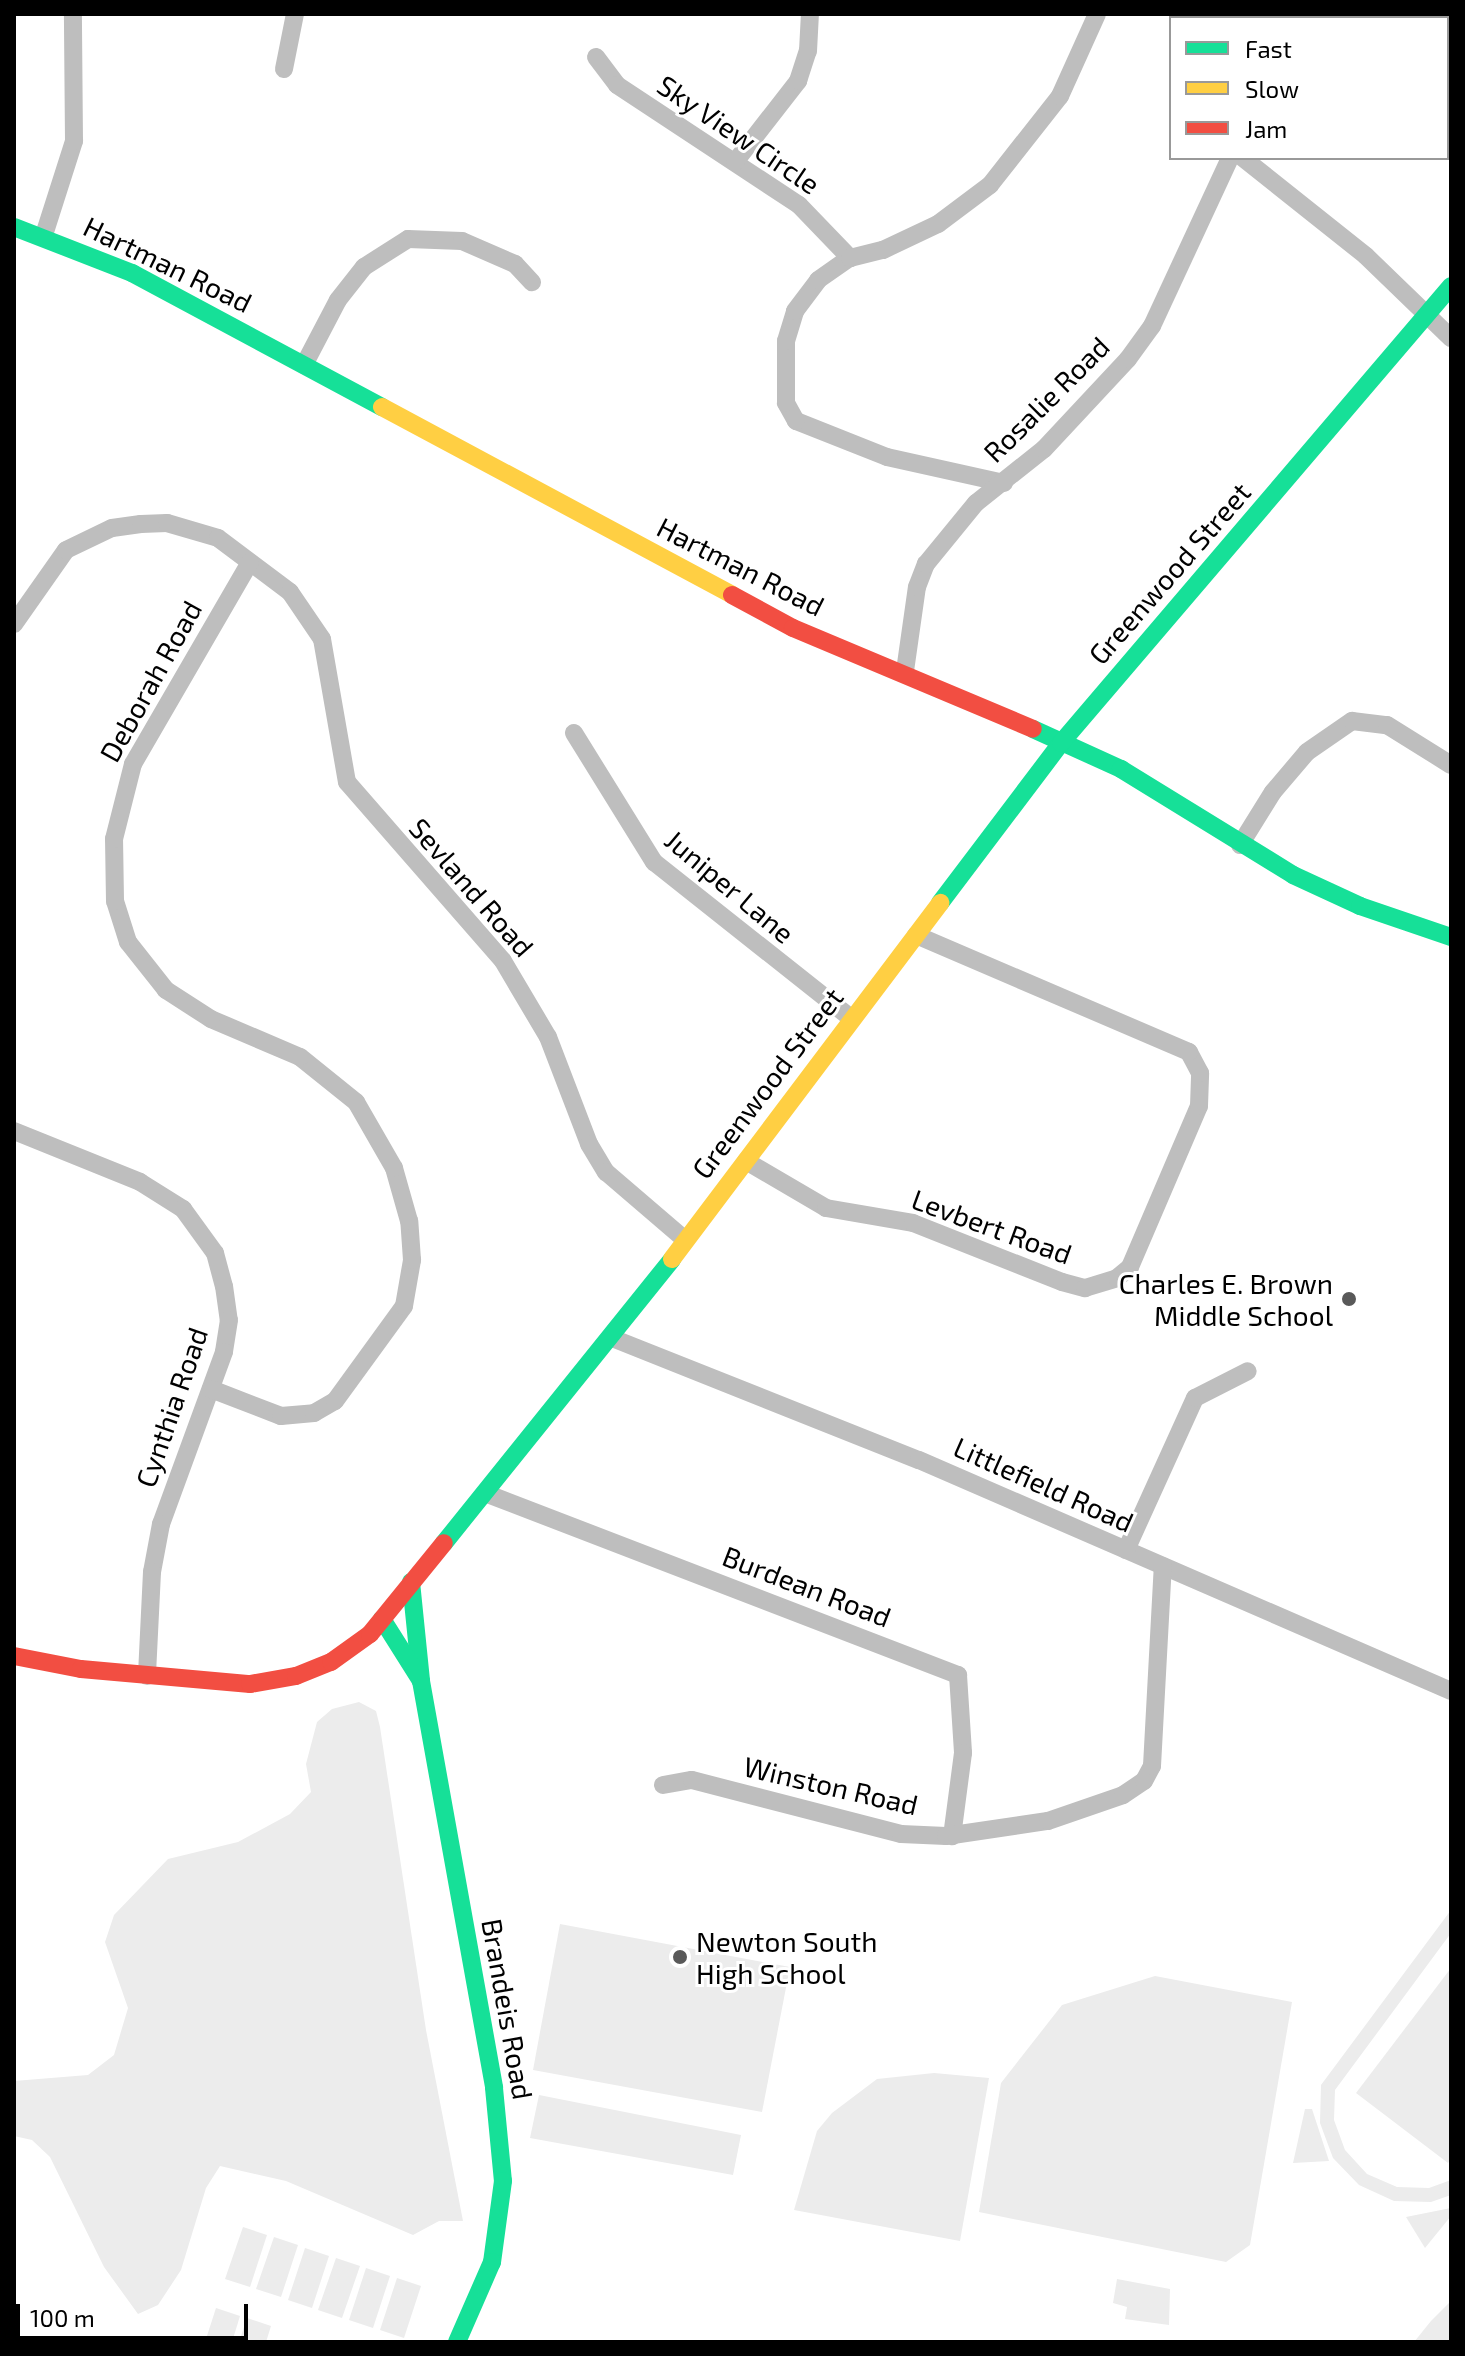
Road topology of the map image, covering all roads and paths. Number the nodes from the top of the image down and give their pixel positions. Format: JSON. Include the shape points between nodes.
{"nodes":[{"id":1,"x":73,"y":14,"type":"edge"},
{"id":2,"x":295,"y":14,"type":"edge"},
{"id":3,"x":810,"y":14,"type":"edge"},
{"id":4,"x":1097,"y":14,"type":"edge"},
{"id":5,"x":596,"y":57,"type":"dead end"},
{"id":6,"x":284,"y":69,"type":"dead end"},
{"id":7,"x":1229,"y":160,"type":"edge"},
{"id":8,"x":1246,"y":160,"type":"edge"},
{"id":9,"x":735,"y":162,"type":"junction"},
{"id":10,"x":14,"y":227,"type":"edge"},
{"id":11,"x":44,"y":235,"type":"junction"},
{"id":12,"x":850,"y":258,"type":"junction"},
{"id":13,"x":532,"y":282,"type":"dead end"},
{"id":14,"x":1451,"y":286,"type":"edge"},
{"id":15,"x":1425,"y":315,"type":"junction"},
{"id":16,"x":1451,"y":338,"type":"edge"},
{"id":17,"x":304,"y":365,"type":"junction"},
{"id":18,"x":1004,"y":483,"type":"junction"},
{"id":19,"x":250,"y":562,"type":"junction"},
{"id":20,"x":14,"y":624,"type":"edge"},
{"id":21,"x":905,"y":671,"type":"junction"},
{"id":22,"x":574,"y":733,"type":"dead end"},
{"id":23,"x":1061,"y":743,"type":"junction"},
{"id":24,"x":1451,"y":765,"type":"edge"},
{"id":25,"x":1240,"y":845,"type":"junction"},
{"id":26,"x":916,"y":935,"type":"junction"},
{"id":27,"x":1451,"y":937,"type":"edge"},
{"id":28,"x":851,"y":1018,"type":"junction"},
{"id":29,"x":14,"y":1131,"type":"edge"},
{"id":30,"x":746,"y":1161,"type":"junction"},
{"id":31,"x":683,"y":1238,"type":"junction"},
{"id":32,"x":612,"y":1338,"type":"junction"},
{"id":33,"x":1248,"y":1371,"type":"dead end"},
{"id":34,"x":211,"y":1389,"type":"junction"},
{"id":35,"x":485,"y":1493,"type":"junction"},
{"id":36,"x":1126,"y":1550,"type":"junction"},
{"id":37,"x":1163,"y":1566,"type":"junction"},
{"id":38,"x":411,"y":1582,"type":"junction"},
{"id":39,"x":382,"y":1619,"type":"junction"},
{"id":40,"x":14,"y":1656,"type":"edge"},
{"id":41,"x":147,"y":1676,"type":"junction"},
{"id":42,"x":421,"y":1681,"type":"junction"},
{"id":43,"x":1451,"y":1691,"type":"edge"},
{"id":44,"x":663,"y":1785,"type":"dead end"},
{"id":45,"x":952,"y":1836,"type":"junction"},
{"id":46,"x":457,"y":2342,"type":"edge"}],
"edges":[{"from":1,"to":11,"type":"street","via":[[74,141]]},
{"from":2,"to":6,"type":"street"},
{"from":3,"to":9,"type":"street","via":[[808,51],[798,81]]},
{"from":4,"to":12,"type":"street","via":[[1060,96],[990,185],[938,224],[883,250]]},
{"from":5,"to":9,"type":"street","name":"Sky View Circle","via":[[617,85]]},
{"from":7,"to":18,"type":"street","name":"Rosalie Road","via":[[1144,337],[1097,396]]},
{"from":8,"to":15,"type":"street","via":[[1366,256]]},
{"from":9,"to":12,"type":"street","name":"Sky View Circle","via":[[799,205]]},
{"from":10,"to":11,"type":"street","name":"Hartman Road"},
{"from":11,"to":17,"type":"street","name":"Hartman Road","via":[[132,273]]},
{"from":12,"to":18,"type":"street","via":[[818,280],[795,311],[786,341],[784,381],[786,403],[796,421],[887,457]]},
{"from":13,"to":17,"type":"street","via":[[515,264],[462,241],[408,239],[364,267],[338,300]]},
{"from":14,"to":15,"type":"street","name":"Greenwood Street"},
{"from":15,"to":16,"type":"street"},
{"from":15,"to":23,"type":"street","name":"Greenwood Street"},
{"from":17,"to":21,"type":"street","name":"Hartman Road","via":[[793,628]]},
{"from":18,"to":21,"type":"street","name":"Rosalie Road","via":[[976,503],[926,564],[917,587]]},
{"from":19,"to":20,"type":"street","via":[[218,538],[193,529],[167,523],[112,528],[66,550]]},
{"from":19,"to":31,"type":"street","name":"Sevland Road","via":[[290,592],[322,639],[341,757],[358,799],[437,882],[510,971],[548,1037],[589,1144],[606,1172]]},
{"from":19,"to":34,"type":"street","name":"Deborah Road","via":[[133,764],[114,839],[115,901],[128,942],[166,990],[211,1019],[300,1057],[356,1102],[394,1168],[409,1221],[412,1260],[404,1306],[335,1401],[314,1413],[281,1416]]},
{"from":21,"to":23,"type":"street","name":"Hartman Road"},
{"from":22,"to":28,"type":"street","name":"Juniper Lane","via":[[654,862]]},
{"from":23,"to":25,"type":"street","name":"Hartman Road","via":[[1121,769]]},
{"from":23,"to":26,"type":"street","name":"Greenwood Street"},
{"from":24,"to":25,"type":"street","via":[[1387,725],[1352,721],[1307,752],[1273,792]]},
{"from":25,"to":27,"type":"street","name":"Hartman Road","via":[[1360,906]]},
{"from":26,"to":28,"type":"street","name":"Greenwood Street"},
{"from":26,"to":30,"type":"street","name":"Levbert Road","via":[[1189,1052],[1200,1073],[1199,1106],[1130,1267],[1117,1278],[1085,1288],[1062,1282],[913,1223],[826,1208]]},
{"from":28,"to":30,"type":"street","name":"Greenwood Street"},
{"from":29,"to":34,"type":"street","name":"Cynthia Road","via":[[140,1182],[200,1226],[215,1253],[229,1320]]},
{"from":30,"to":31,"type":"street","name":"Greenwood Street"},
{"from":31,"to":32,"type":"street","name":"Greenwood Street"},
{"from":32,"to":35,"type":"street","name":"Greenwood Street"},
{"from":32,"to":36,"type":"street","name":"Littlefield Road","via":[[919,1460]]},
{"from":33,"to":36,"type":"street","via":[[1195,1398]]},
{"from":34,"to":41,"type":"street","name":"Cynthia Road","via":[[161,1524],[152,1572]]},
{"from":35,"to":38,"type":"street","name":"Greenwood Street"},
{"from":35,"to":45,"type":"street","name":"Burdean Road","via":[[958,1675],[963,1753]]},
{"from":36,"to":37,"type":"street","name":"Littlefield Road"},
{"from":37,"to":43,"type":"street","name":"Littlefield Road"},
{"from":37,"to":45,"type":"street","name":"Winston Road","via":[[1152,1766],[1144,1781],[1123,1795],[1048,1821]]},
{"from":38,"to":39,"type":"street","name":"Greenwood Street"},
{"from":38,"to":42,"type":"street","name":"Brandeis Road"},
{"from":39,"to":41,"type":"street","name":"Greenwood Street","via":[[357,1646],[296,1676],[250,1684]]},
{"from":39,"to":42,"type":"street","name":"Brandeis Road"},
{"from":40,"to":41,"type":"street","name":"Greenwood Street"},
{"from":42,"to":46,"type":"street","name":"Brandeis Road","via":[[494,2088],[503,2181],[492,2262]]},
{"from":44,"to":45,"type":"street","name":"Winston Road","via":[[692,1780],[901,1834]]}]}
